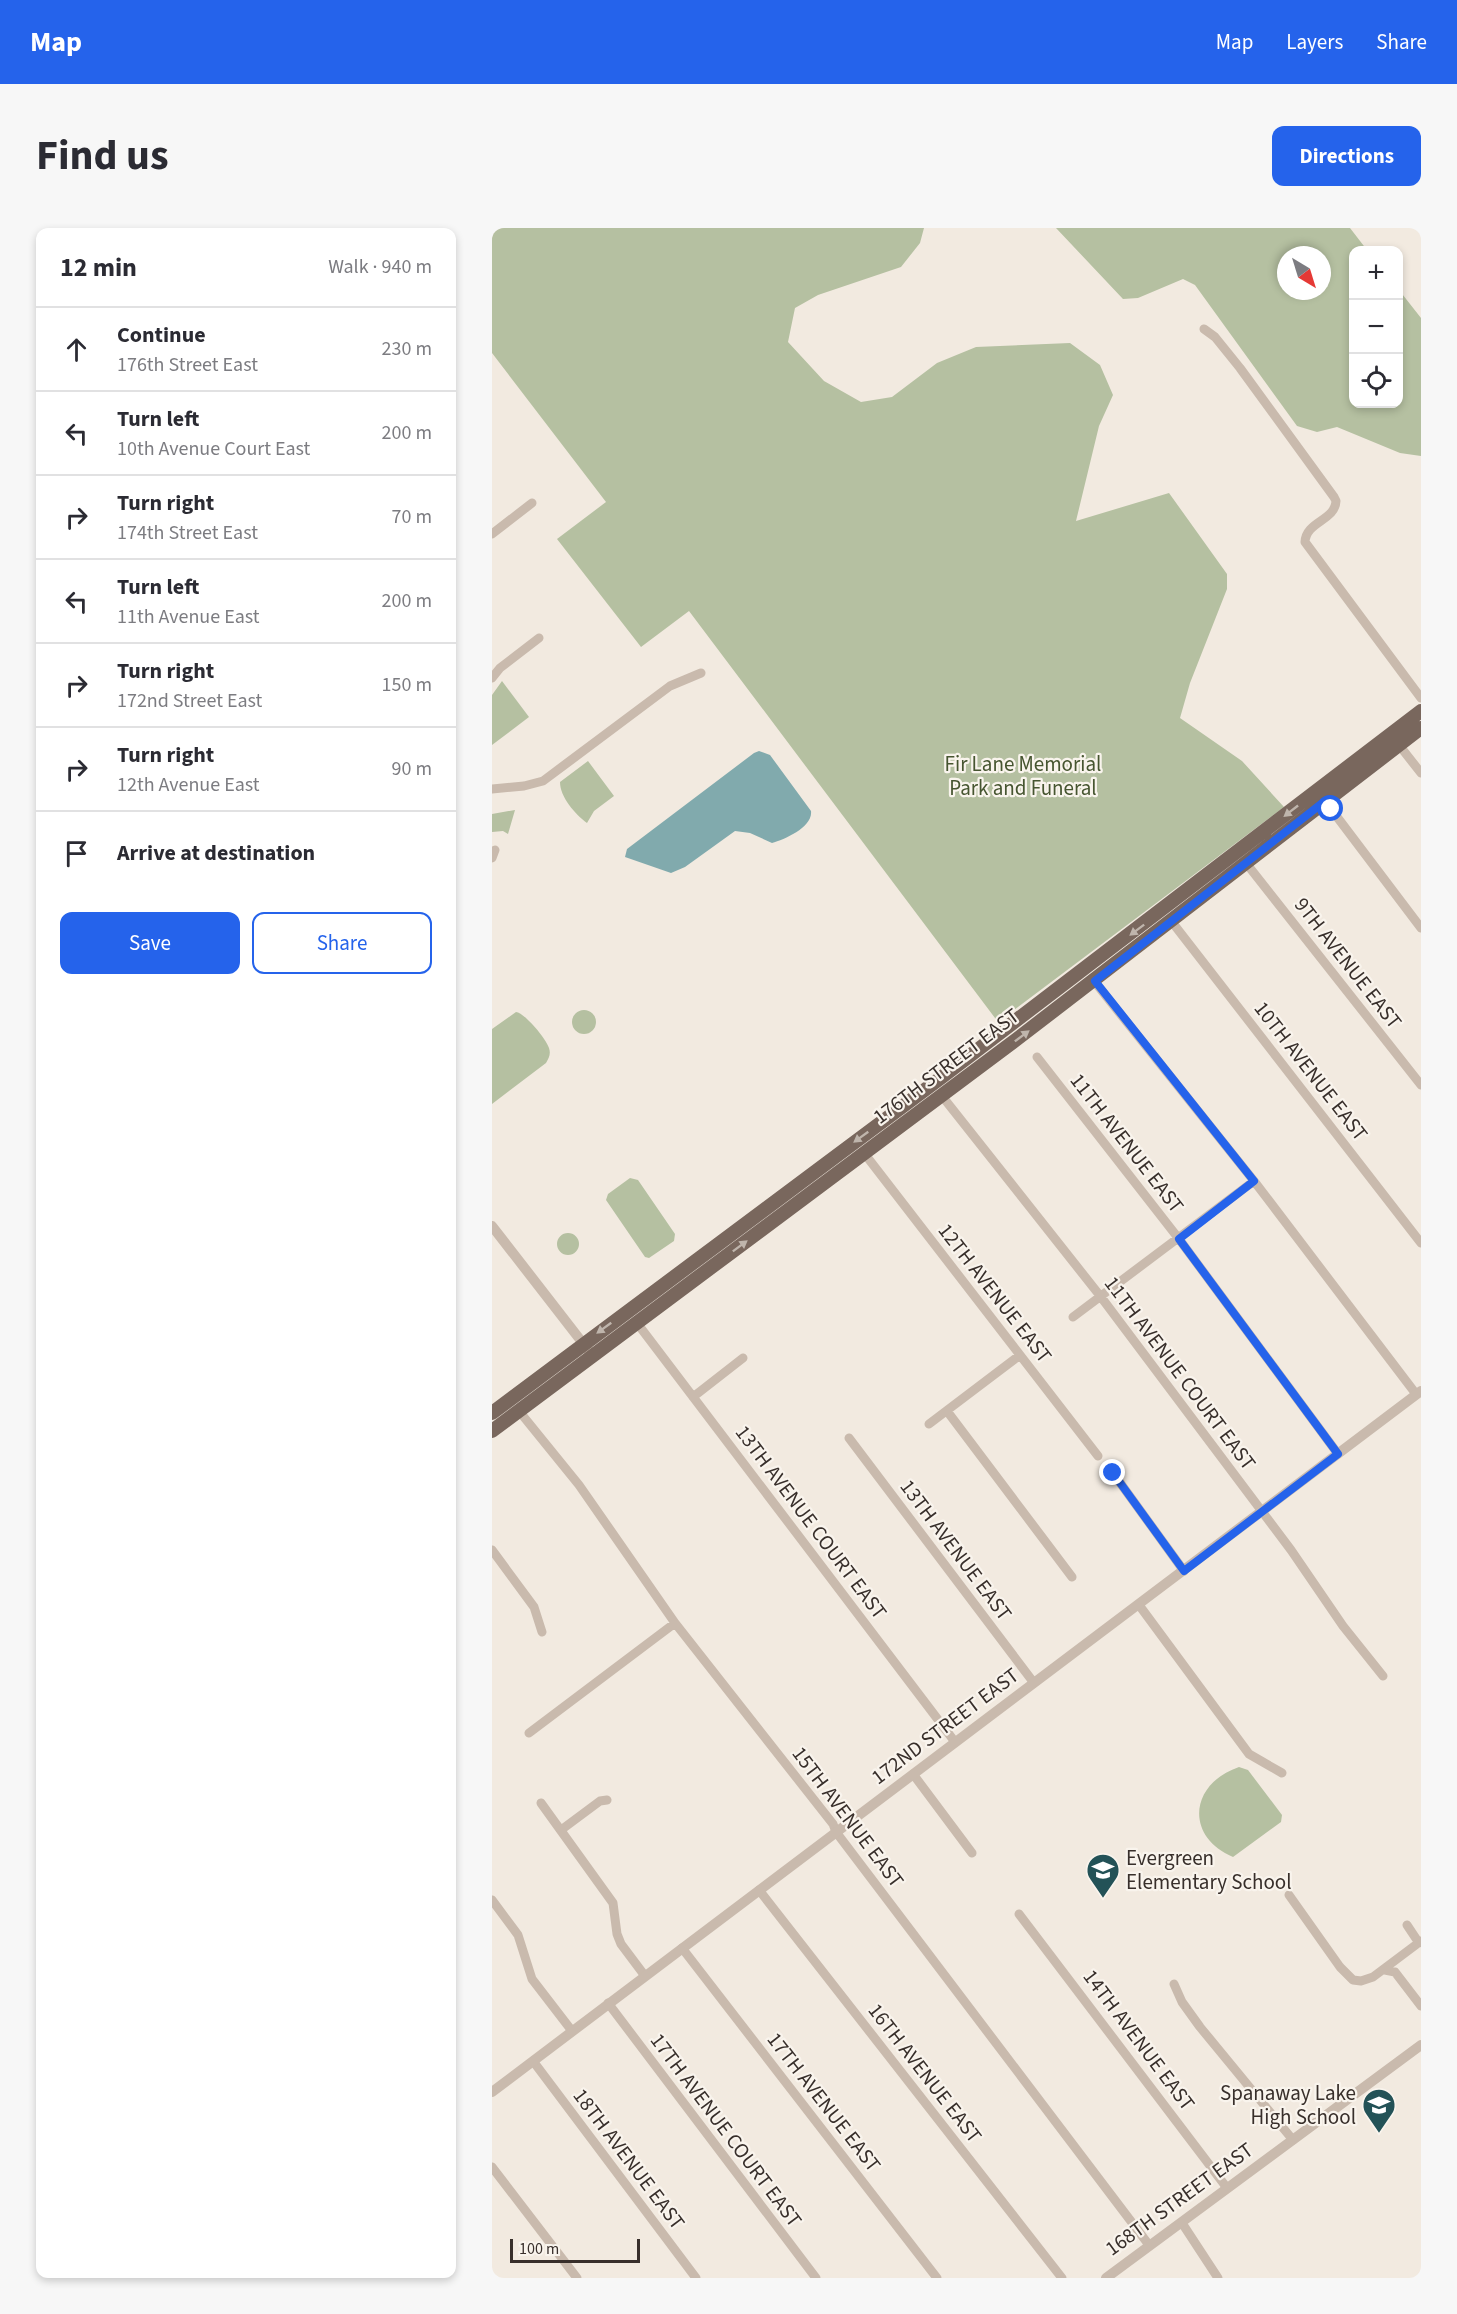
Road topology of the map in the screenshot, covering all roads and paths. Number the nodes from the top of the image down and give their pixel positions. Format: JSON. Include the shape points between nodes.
{"nodes":[{"id":1,"x":1204,"y":328,"type":"dead end"},
{"id":2,"x":532,"y":503,"type":"dead end"},
{"id":3,"x":492,"y":534,"type":"edge"},
{"id":4,"x":539,"y":638,"type":"dead end"},
{"id":5,"x":702,"y":674,"type":"dead end"},
{"id":6,"x":492,"y":678,"type":"edge"},
{"id":7,"x":1421,"y":698,"type":"edge"},
{"id":8,"x":1421,"y":711,"type":"edge"},
{"id":9,"x":1421,"y":720,"type":"edge"},
{"id":10,"x":1421,"y":728,"type":"edge"},
{"id":11,"x":1399,"y":745,"type":"junction"},
{"id":12,"x":1369,"y":751,"type":"junction"},
{"id":13,"x":1421,"y":772,"type":"edge"},
{"id":14,"x":492,"y":789,"type":"edge"},
{"id":15,"x":1325,"y":801,"type":"junction"},
{"id":16,"x":1246,"y":863,"type":"junction"},
{"id":17,"x":1172,"y":922,"type":"junction"},
{"id":18,"x":1421,"y":928,"type":"edge"},
{"id":19,"x":1095,"y":981,"type":"junction"},
{"id":20,"x":993,"y":1039,"type":"junction"},
{"id":21,"x":1037,"y":1057,"type":"dead end"},
{"id":22,"x":1421,"y":1085,"type":"edge"},
{"id":23,"x":942,"y":1096,"type":"junction"},
{"id":24,"x":864,"y":1153,"type":"junction"},
{"id":25,"x":1254,"y":1181,"type":"junction"},
{"id":26,"x":492,"y":1226,"type":"edge"},
{"id":27,"x":1179,"y":1239,"type":"junction"},
{"id":28,"x":1421,"y":1243,"type":"edge"},
{"id":29,"x":713,"y":1248,"type":"junction"},
{"id":30,"x":1101,"y":1297,"type":"junction"},
{"id":31,"x":1073,"y":1317,"type":"dead end"},
{"id":32,"x":637,"y":1323,"type":"junction"},
{"id":33,"x":582,"y":1344,"type":"junction"},
{"id":34,"x":592,"y":1355,"type":"junction"},
{"id":35,"x":1020,"y":1355,"type":"junction"},
{"id":36,"x":743,"y":1358,"type":"dead end"},
{"id":37,"x":1419,"y":1393,"type":"edge"},
{"id":38,"x":693,"y":1398,"type":"junction"},
{"id":39,"x":519,"y":1411,"type":"junction"},
{"id":40,"x":947,"y":1411,"type":"junction"},
{"id":41,"x":492,"y":1413,"type":"edge"},
{"id":42,"x":929,"y":1424,"type":"dead end"},
{"id":43,"x":492,"y":1431,"type":"edge"},
{"id":44,"x":849,"y":1438,"type":"dead end"},
{"id":45,"x":1338,"y":1454,"type":"junction"},
{"id":46,"x":1098,"y":1455,"type":"dead end"},
{"id":47,"x":1113,"y":1473,"type":"dead end"},
{"id":48,"x":1262,"y":1513,"type":"junction"},
{"id":49,"x":492,"y":1550,"type":"edge"},
{"id":50,"x":1184,"y":1571,"type":"junction"},
{"id":51,"x":1072,"y":1577,"type":"dead end"},
{"id":52,"x":1139,"y":1605,"type":"junction"},
{"id":53,"x":675,"y":1623,"type":"junction"},
{"id":54,"x":542,"y":1632,"type":"dead end"},
{"id":55,"x":1383,"y":1676,"type":"dead end"},
{"id":56,"x":1034,"y":1683,"type":"junction"},
{"id":57,"x":529,"y":1733,"type":"dead end"},
{"id":58,"x":956,"y":1742,"type":"junction"},
{"id":59,"x":1282,"y":1773,"type":"dead end"},
{"id":60,"x":913,"y":1774,"type":"junction"},
{"id":61,"x":607,"y":1800,"type":"dead end"},
{"id":62,"x":541,"y":1803,"type":"dead end"},
{"id":63,"x":561,"y":1830,"type":"junction"},
{"id":64,"x":836,"y":1832,"type":"junction"},
{"id":65,"x":972,"y":1853,"type":"dead end"},
{"id":66,"x":759,"y":1890,"type":"junction"},
{"id":67,"x":1289,"y":1895,"type":"dead end"},
{"id":68,"x":492,"y":1900,"type":"edge"},
{"id":69,"x":1020,"y":1914,"type":"dead end"},
{"id":70,"x":1407,"y":1924,"type":"dead end"},
{"id":71,"x":1420,"y":1942,"type":"edge"},
{"id":72,"x":682,"y":1948,"type":"junction"},
{"id":73,"x":1385,"y":1970,"type":"junction"},
{"id":74,"x":645,"y":1976,"type":"junction"},
{"id":75,"x":1174,"y":1984,"type":"dead end"},
{"id":76,"x":608,"y":2003,"type":"junction"},
{"id":77,"x":1421,"y":2006,"type":"edge"},
{"id":78,"x":572,"y":2031,"type":"junction"},
{"id":79,"x":1421,"y":2045,"type":"edge"},
{"id":80,"x":533,"y":2061,"type":"junction"},
{"id":81,"x":492,"y":2092,"type":"edge"},
{"id":82,"x":1293,"y":2140,"type":"junction"},
{"id":83,"x":492,"y":2167,"type":"edge"},
{"id":84,"x":1227,"y":2188,"type":"junction"},
{"id":85,"x":1182,"y":2223,"type":"junction"},
{"id":86,"x":1149,"y":2245,"type":"junction"},
{"id":87,"x":577,"y":2278,"type":"edge"},
{"id":88,"x":696,"y":2278,"type":"edge"},
{"id":89,"x":816,"y":2278,"type":"edge"},
{"id":90,"x":937,"y":2278,"type":"edge"},
{"id":91,"x":1062,"y":2278,"type":"edge"},
{"id":92,"x":1106,"y":2278,"type":"edge"},
{"id":93,"x":1218,"y":2278,"type":"edge"}],
"edges":[{"from":1,"to":7,"type":"street","via":[[1240,368],[1334,497],[1335,508],[1307,532],[1305,543]]},
{"from":2,"to":3,"type":"street"},
{"from":4,"to":6,"type":"street"},
{"from":5,"to":14,"type":"street","via":[[670,686],[543,781]]},
{"from":8,"to":12,"type":"main road","name":"176TH STREET EAST"},
{"from":9,"to":11,"type":"main road","via":[[1401,735]]},
{"from":10,"to":11,"type":"main road","name":"176TH STREET EAST"},
{"from":11,"to":13,"type":"street"},
{"from":11,"to":15,"type":"main road","name":"176TH STREET EAST"},
{"from":12,"to":15,"type":"main road","via":[[1365,763],[1328,792]]},
{"from":12,"to":20,"type":"main road","name":"176TH STREET EAST","one_way":true},
{"from":15,"to":16,"type":"main road","name":"176TH STREET EAST"},
{"from":15,"to":18,"type":"street"},
{"from":16,"to":17,"type":"main road","name":"176TH STREET EAST"},
{"from":16,"to":22,"type":"street","name":"9TH AVENUE EAST"},
{"from":17,"to":19,"type":"main road","name":"176TH STREET EAST"},
{"from":17,"to":28,"type":"street","name":"10TH AVENUE EAST"},
{"from":23,"to":19,"type":"main road","name":"176TH STREET EAST","one_way":true},
{"from":19,"to":25,"type":"street"},
{"from":20,"to":23,"type":"main road","via":[[987,1052],[944,1086]]},
{"from":20,"to":29,"type":"main road","name":"176TH STREET EAST","one_way":true},
{"from":21,"to":27,"type":"street","name":"11TH AVENUE EAST"},
{"from":23,"to":24,"type":"main road","name":"176TH STREET EAST"},
{"from":23,"to":30,"type":"street","name":"11TH AVENUE COURT EAST"},
{"from":32,"to":24,"type":"main road","name":"176TH STREET EAST","one_way":true},
{"from":24,"to":35,"type":"street","name":"12TH AVENUE EAST"},
{"from":25,"to":27,"type":"street"},
{"from":25,"to":37,"type":"street"},
{"from":26,"to":33,"type":"street"},
{"from":27,"to":30,"type":"street"},
{"from":27,"to":45,"type":"street","name":"11TH AVENUE EAST"},
{"from":29,"to":32,"type":"main road","via":[[705,1261],[640,1312]]},
{"from":29,"to":33,"type":"main road","name":"176TH STREET EAST","one_way":true},
{"from":30,"to":31,"type":"street"},
{"from":30,"to":48,"type":"street","name":"11TH AVENUE COURT EAST"},
{"from":32,"to":34,"type":"main road","name":"176TH STREET EAST"},
{"from":32,"to":38,"type":"street","name":"13TH AVENUE COURT EAST"},
{"from":33,"to":34,"type":"street"},
{"from":33,"to":41,"type":"main road","name":"176TH STREET EAST"},
{"from":34,"to":39,"type":"main road","name":"176TH STREET EAST"},
{"from":35,"to":40,"type":"street"},
{"from":35,"to":46,"type":"street","name":"12TH AVENUE EAST"},
{"from":36,"to":38,"type":"street"},
{"from":37,"to":45,"type":"street","name":"172ND STREET EAST"},
{"from":38,"to":58,"type":"street","name":"13TH AVENUE COURT EAST"},
{"from":39,"to":43,"type":"main road","name":"176TH STREET EAST"},
{"from":39,"to":53,"type":"street","name":"15TH AVENUE EAST","via":[[579,1485]]},
{"from":40,"to":42,"type":"street"},
{"from":40,"to":51,"type":"street"},
{"from":44,"to":56,"type":"street","name":"13TH AVENUE EAST"},
{"from":45,"to":48,"type":"street","name":"172ND STREET EAST"},
{"from":47,"to":50,"type":"street"},
{"from":48,"to":50,"type":"street","name":"172ND STREET EAST"},
{"from":48,"to":55,"type":"street","name":"11TH AVENUE COURT EAST"},
{"from":49,"to":54,"type":"street","via":[[534,1607]]},
{"from":50,"to":52,"type":"street","name":"172ND STREET EAST"},
{"from":52,"to":56,"type":"street","name":"172ND STREET EAST"},
{"from":52,"to":59,"type":"street","via":[[1249,1754]]},
{"from":53,"to":57,"type":"street"},
{"from":53,"to":64,"type":"street","name":"15TH AVENUE EAST"},
{"from":56,"to":58,"type":"street","name":"172ND STREET EAST"},
{"from":58,"to":60,"type":"street","name":"172ND STREET EAST"},
{"from":60,"to":64,"type":"street","name":"172ND STREET EAST"},
{"from":60,"to":65,"type":"street"},
{"from":61,"to":63,"type":"street"},
{"from":62,"to":63,"type":"street"},
{"from":63,"to":74,"type":"street","via":[[613,1903],[621,1944]]},
{"from":64,"to":66,"type":"street","name":"172ND STREET EAST"},
{"from":64,"to":86,"type":"street","name":"15TH AVENUE EAST"},
{"from":66,"to":72,"type":"street","name":"172ND STREET EAST"},
{"from":66,"to":91,"type":"street","name":"16TH AVENUE EAST"},
{"from":67,"to":73,"type":"street","via":[[1353,1980],[1373,1977]]},
{"from":68,"to":78,"type":"street","via":[[518,1935],[532,1979]]},
{"from":69,"to":84,"type":"street","name":"14TH AVENUE EAST"},
{"from":70,"to":71,"type":"street"},
{"from":71,"to":73,"type":"street"},
{"from":72,"to":74,"type":"street","name":"172ND STREET EAST"},
{"from":72,"to":90,"type":"street","name":"17TH AVENUE EAST"},
{"from":73,"to":77,"type":"street","via":[[1395,1972]]},
{"from":74,"to":76,"type":"street","name":"172ND STREET EAST"},
{"from":75,"to":82,"type":"street","via":[[1200,2027]]},
{"from":76,"to":78,"type":"street","name":"172ND STREET EAST"},
{"from":76,"to":89,"type":"street","name":"17TH AVENUE COURT EAST"},
{"from":78,"to":80,"type":"street","name":"172ND STREET EAST"},
{"from":79,"to":82,"type":"street","name":"168TH STREET EAST"},
{"from":80,"to":81,"type":"street","name":"172ND STREET EAST"},
{"from":80,"to":88,"type":"street","name":"18TH AVENUE EAST"},
{"from":82,"to":84,"type":"street","name":"168TH STREET EAST"},
{"from":83,"to":87,"type":"street"},
{"from":84,"to":85,"type":"street","name":"168TH STREET EAST"},
{"from":85,"to":86,"type":"street","name":"168TH STREET EAST"},
{"from":85,"to":93,"type":"street"},
{"from":86,"to":92,"type":"street","name":"168TH STREET EAST"}]}
